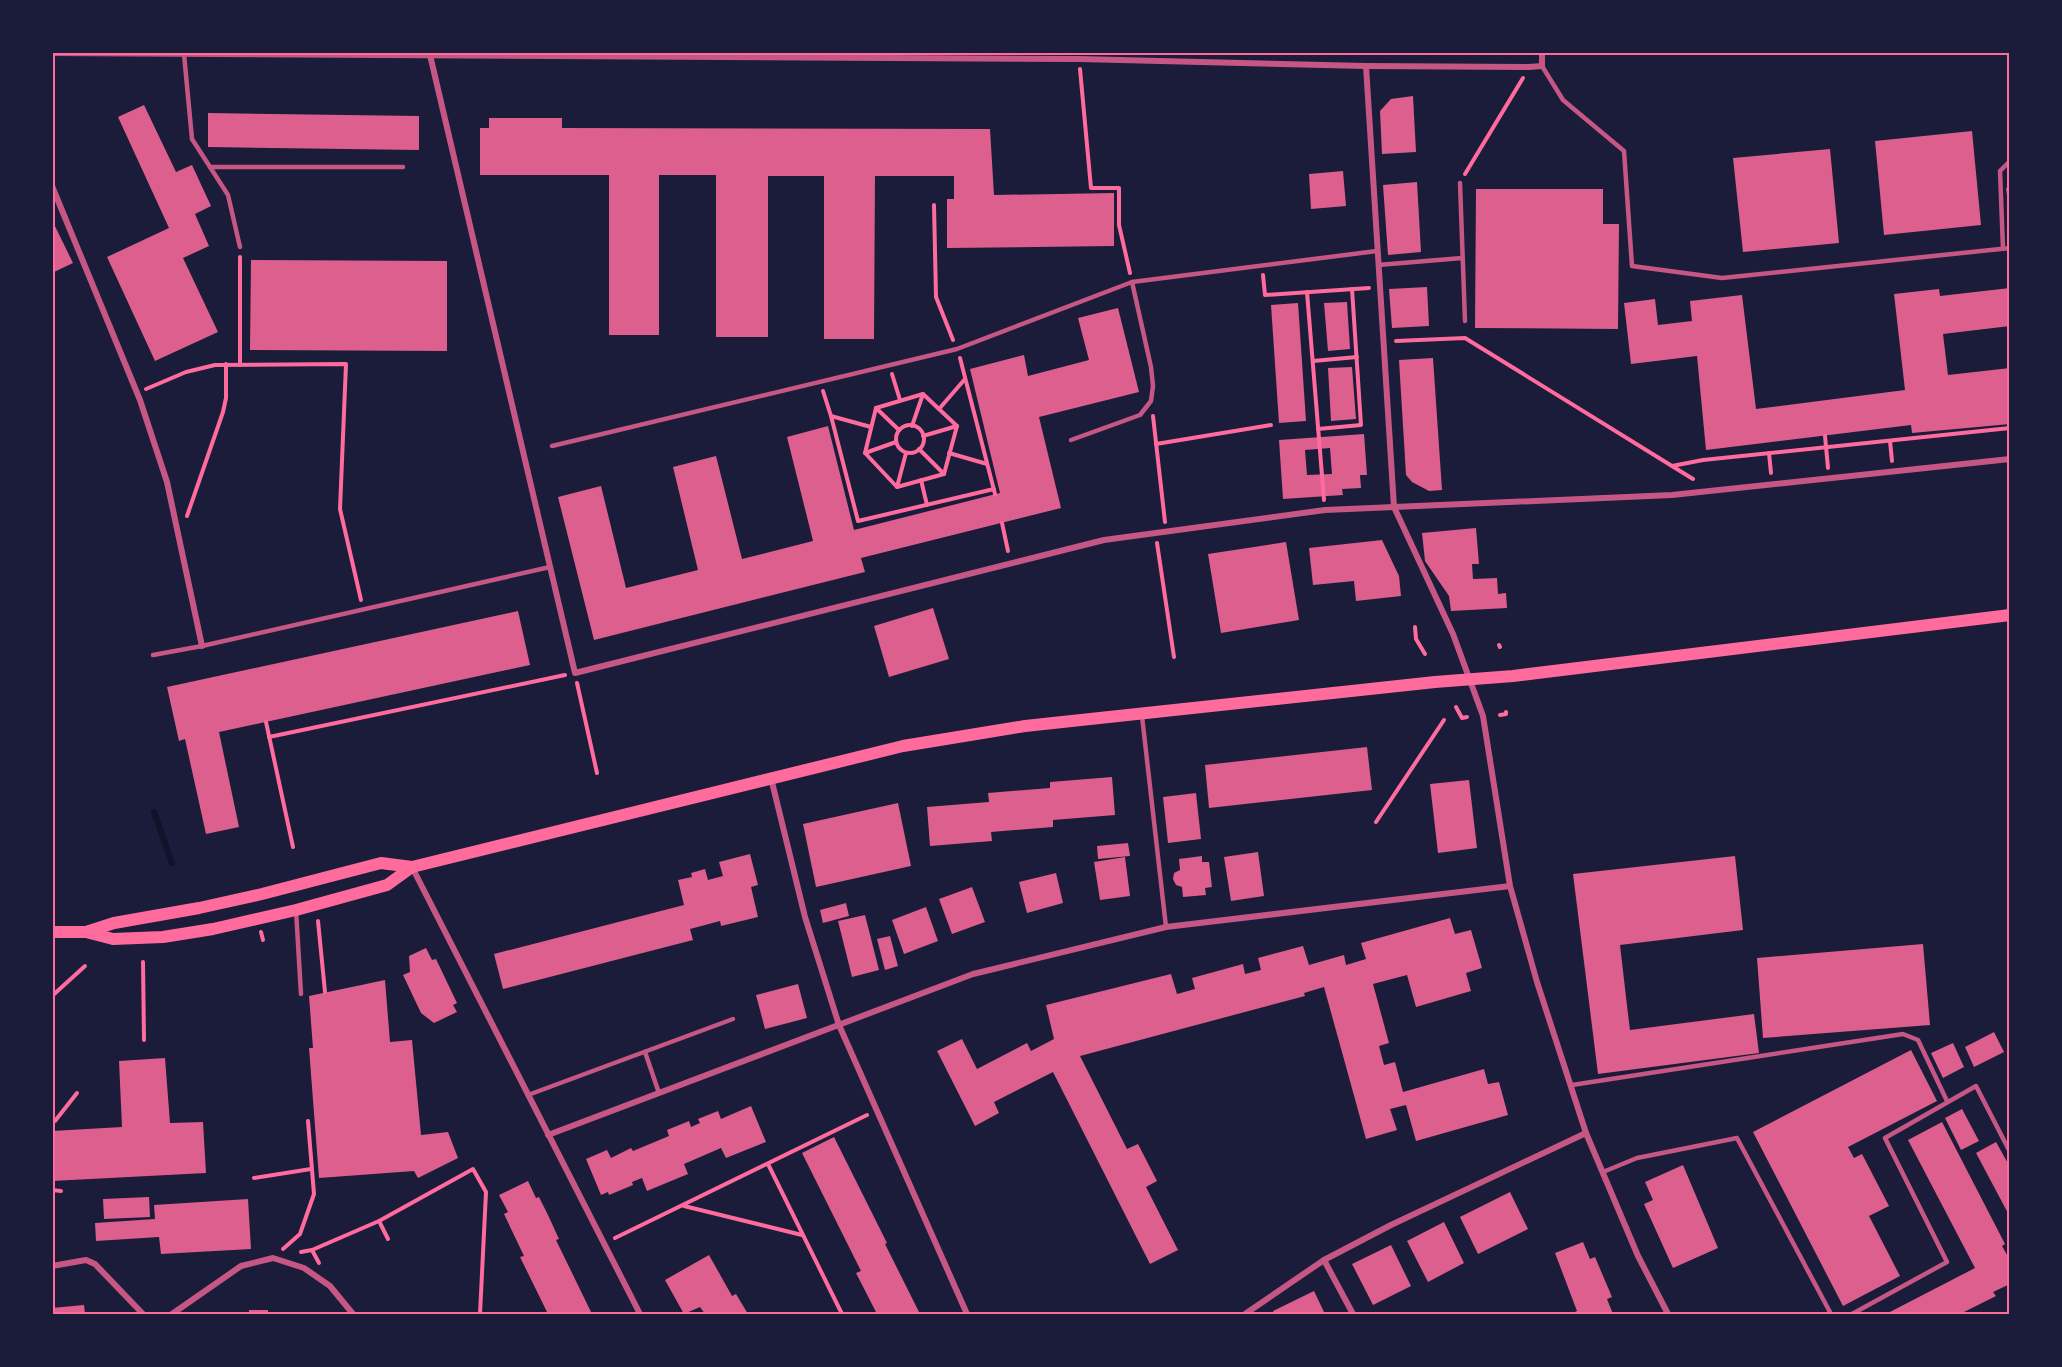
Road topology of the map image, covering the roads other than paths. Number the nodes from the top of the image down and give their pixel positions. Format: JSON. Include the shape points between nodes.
{"nodes":[{"id":1,"x":1542,"y":52,"type":"edge"},
{"id":2,"x":52,"y":53,"type":"edge"},
{"id":3,"x":184,"y":54,"type":"edge"},
{"id":4,"x":430,"y":55,"type":"junction"},
{"id":5,"x":977,"y":55,"type":"edge"},
{"id":6,"x":1366,"y":66,"type":"junction"},
{"id":7,"x":1542,"y":66,"type":"junction"},
{"id":8,"x":2010,"y":161,"type":"edge"},
{"id":9,"x":210,"y":167,"type":"junction"},
{"id":10,"x":404,"y":167,"type":"dead end"},
{"id":11,"x":1460,"y":183,"type":"road end"},
{"id":12,"x":52,"y":186,"type":"edge"},
{"id":13,"x":240,"y":247,"type":"road end"},
{"id":14,"x":2010,"y":248,"type":"edge"},
{"id":15,"x":2003,"y":249,"type":"junction"},
{"id":16,"x":1377,"y":251,"type":"junction"},
{"id":17,"x":1461,"y":258,"type":"junction"},
{"id":18,"x":1378,"y":265,"type":"junction"},
{"id":19,"x":1132,"y":282,"type":"junction"},
{"id":20,"x":1465,"y":321,"type":"dead end"},
{"id":21,"x":1071,"y":440,"type":"dead end"},
{"id":22,"x":552,"y":446,"type":"dead end"},
{"id":23,"x":2010,"y":459,"type":"edge"},
{"id":24,"x":1394,"y":507,"type":"junction"},
{"id":25,"x":550,"y":567,"type":"junction"},
{"id":26,"x":2010,"y":615,"type":"edge"},
{"id":27,"x":202,"y":646,"type":"junction"},
{"id":28,"x":153,"y":655,"type":"dead end"},
{"id":29,"x":1470,"y":680,"type":"junction"},
{"id":30,"x":1142,"y":713,"type":"junction"},
{"id":31,"x":771,"y":777,"type":"junction"},
{"id":32,"x":412,"y":867,"type":"junction"},
{"id":33,"x":1510,"y":886,"type":"junction"},
{"id":34,"x":296,"y":910,"type":"junction"},
{"id":35,"x":1166,"y":927,"type":"junction"},
{"id":36,"x":52,"y":932,"type":"edge"},
{"id":37,"x":86,"y":932,"type":"junction"},
{"id":38,"x":301,"y":994,"type":"dead end"},
{"id":39,"x":733,"y":1019,"type":"dead end"},
{"id":40,"x":839,"y":1025,"type":"junction"},
{"id":41,"x":645,"y":1052,"type":"junction"},
{"id":42,"x":1572,"y":1085,"type":"junction"},
{"id":43,"x":660,"y":1093,"type":"junction"},
{"id":44,"x":528,"y":1095,"type":"junction"},
{"id":45,"x":1947,"y":1101,"type":"junction"},
{"id":46,"x":1586,"y":1133,"type":"junction"},
{"id":47,"x":549,"y":1135,"type":"junction"},
{"id":48,"x":2010,"y":1152,"type":"edge"},
{"id":49,"x":1603,"y":1172,"type":"junction"},
{"id":50,"x":1324,"y":1260,"type":"junction"},
{"id":51,"x":52,"y":1266,"type":"edge"},
{"id":52,"x":143,"y":1314,"type":"edge"},
{"id":53,"x":172,"y":1314,"type":"edge"},
{"id":54,"x":353,"y":1314,"type":"edge"},
{"id":55,"x":640,"y":1314,"type":"edge"},
{"id":56,"x":967,"y":1314,"type":"edge"},
{"id":57,"x":1245,"y":1314,"type":"edge"},
{"id":58,"x":1353,"y":1314,"type":"edge"},
{"id":59,"x":1668,"y":1314,"type":"edge"},
{"id":60,"x":1831,"y":1314,"type":"edge"},
{"id":61,"x":1852,"y":1314,"type":"edge"}],
"edges":[{"from":1,"to":7,"type":"street"},
{"from":2,"to":3,"type":"street"},
{"from":3,"to":4,"type":"street"},
{"from":3,"to":9,"type":"lane","via":[[192,139]]},
{"from":4,"to":5,"type":"street"},
{"from":4,"to":25,"type":"street"},
{"from":5,"to":6,"type":"street"},
{"from":6,"to":7,"type":"street"},
{"from":6,"to":16,"type":"street"},
{"from":7,"to":15,"type":"lane","via":[[1563,100],[1624,151],[1632,266],[1722,278]]},
{"from":8,"to":15,"type":"lane","via":[[2000,171]]},
{"from":9,"to":10,"type":"lane"},
{"from":9,"to":13,"type":"lane","via":[[228,195]]},
{"from":11,"to":17,"type":"lane"},
{"from":12,"to":27,"type":"street","via":[[137,393],[167,482]]},
{"from":14,"to":15,"type":"lane"},
{"from":16,"to":18,"type":"street"},
{"from":16,"to":19,"type":"lane"},
{"from":17,"to":18,"type":"lane"},
{"from":17,"to":20,"type":"lane"},
{"from":18,"to":24,"type":"street"},
{"from":19,"to":21,"type":"lane","via":[[1151,367],[1151,400],[1140,415]]},
{"from":19,"to":22,"type":"lane","via":[[957,349]]},
{"from":23,"to":24,"type":"street","via":[[1672,495]]},
{"from":24,"to":25,"type":"street","via":[[1325,510],[1104,540],[575,673]]},
{"from":24,"to":29,"type":"street"},
{"from":25,"to":27,"type":"lane"},
{"from":26,"to":29,"type":"main road"},
{"from":27,"to":28,"type":"lane"},
{"from":29,"to":30,"type":"main road"},
{"from":29,"to":33,"type":"street","via":[[1483,716]]},
{"from":30,"to":31,"type":"main road","via":[[1025,726],[903,746]]},
{"from":30,"to":35,"type":"lane"},
{"from":31,"to":32,"type":"main road"},
{"from":31,"to":40,"type":"street","via":[[805,917]]},
{"from":32,"to":34,"type":"main road","via":[[387,885]]},
{"from":32,"to":37,"type":"main road","via":[[381,863],[262,894]]},
{"from":32,"to":44,"type":"street"},
{"from":33,"to":35,"type":"street"},
{"from":33,"to":42,"type":"street"},
{"from":34,"to":37,"type":"main road","via":[[163,937],[113,939]]},
{"from":34,"to":38,"type":"lane"},
{"from":35,"to":40,"type":"street","via":[[973,974]]},
{"from":36,"to":37,"type":"main road"},
{"from":39,"to":41,"type":"lane"},
{"from":40,"to":43,"type":"street"},
{"from":40,"to":56,"type":"street"},
{"from":41,"to":43,"type":"lane"},
{"from":41,"to":44,"type":"lane"},
{"from":42,"to":45,"type":"lane","via":[[1903,1034],[1918,1040]]},
{"from":42,"to":46,"type":"street"},
{"from":43,"to":47,"type":"street"},
{"from":44,"to":47,"type":"street"},
{"from":45,"to":48,"type":"lane","via":[[1976,1086]]},
{"from":45,"to":61,"type":"lane","via":[[1886,1138],[1947,1262]]},
{"from":46,"to":49,"type":"street"},
{"from":46,"to":50,"type":"street"},
{"from":47,"to":55,"type":"street"},
{"from":49,"to":59,"type":"street","via":[[1638,1256]]},
{"from":49,"to":60,"type":"lane","via":[[1637,1158],[1737,1138]]},
{"from":50,"to":57,"type":"street"},
{"from":50,"to":58,"type":"street"},
{"from":51,"to":52,"type":"street","via":[[86,1260],[94,1264]]},
{"from":53,"to":54,"type":"street","via":[[242,1266],[273,1258],[304,1268],[330,1286]]}]}
